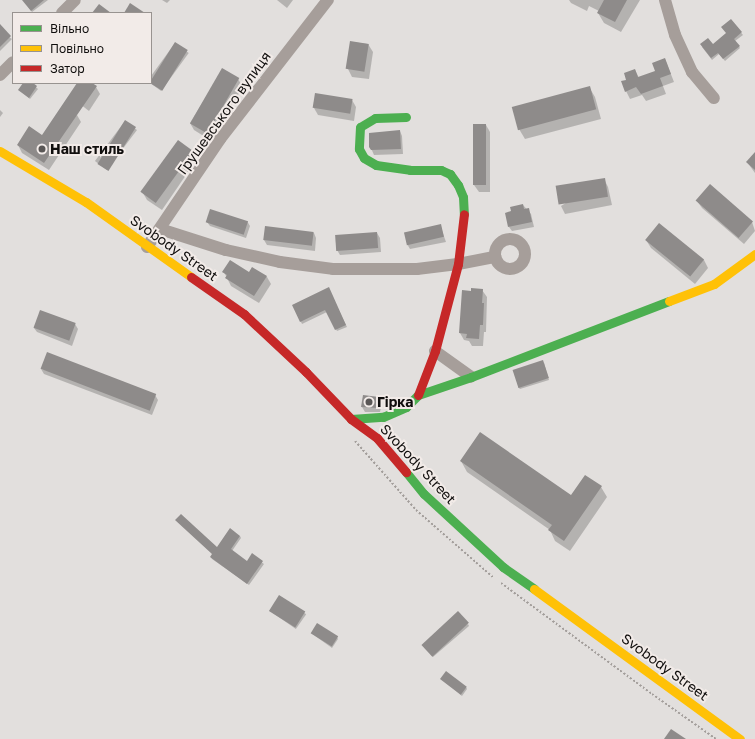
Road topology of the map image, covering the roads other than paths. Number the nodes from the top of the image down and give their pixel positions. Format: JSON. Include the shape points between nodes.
{"nodes":[{"id":1,"x":75,"y":0,"type":"edge"},
{"id":2,"x":328,"y":0,"type":"edge"},
{"id":3,"x":665,"y":0,"type":"edge"},
{"id":4,"x":63,"y":12,"type":"edge"},
{"id":5,"x":12,"y":63,"type":"edge"},
{"id":6,"x":0,"y":75,"type":"edge"},
{"id":7,"x":714,"y":98,"type":"dead end"},
{"id":8,"x":406,"y":117,"type":"dead end"},
{"id":9,"x":0,"y":151,"type":"edge"},
{"id":10,"x":160,"y":230,"type":"junction"},
{"id":11,"x":146,"y":247,"type":"junction"},
{"id":12,"x":755,"y":254,"type":"edge"},
{"id":13,"x":495,"y":257,"type":"dead end"},
{"id":14,"x":458,"y":264,"type":"junction"},
{"id":15,"x":435,"y":351,"type":"junction"},
{"id":16,"x":471,"y":377,"type":"junction"},
{"id":17,"x":418,"y":395,"type":"junction"},
{"id":18,"x":351,"y":419,"type":"junction"},
{"id":19,"x":740,"y":739,"type":"edge"}],
"edges":[{"from":1,"to":4,"type":"street"},
{"from":2,"to":10,"type":"street","name":"Грушевського вулиця","via":[[220,139]]},
{"from":3,"to":7,"type":"street","via":[[675,35],[692,72]]},
{"from":5,"to":6,"type":"street"},
{"from":8,"to":14,"type":"main road","via":[[375,118],[360,127],[359,149],[364,158],[376,165],[410,170],[441,170],[450,174],[458,184],[463,197],[464,218]]},
{"from":9,"to":11,"type":"main road","name":"Svobody Street","via":[[86,202]]},
{"from":10,"to":11,"type":"street","name":"Грушевського вулиця"},
{"from":10,"to":14,"type":"street","via":[[226,250],[280,262],[333,268],[417,269]]},
{"from":11,"to":18,"type":"main road","name":"Svobody Street","via":[[244,314],[306,372]]},
{"from":12,"to":16,"type":"main road","via":[[714,284]]},
{"from":13,"to":14,"type":"street"},
{"from":14,"to":15,"type":"main road"},
{"from":15,"to":16,"type":"street"},
{"from":15,"to":17,"type":"main road"},
{"from":16,"to":17,"type":"main road"},
{"from":17,"to":18,"type":"main road","via":[[406,407],[384,417]]},
{"from":18,"to":19,"type":"main road","name":"Svobody Street","via":[[377,438],[424,494],[503,567]]}]}
